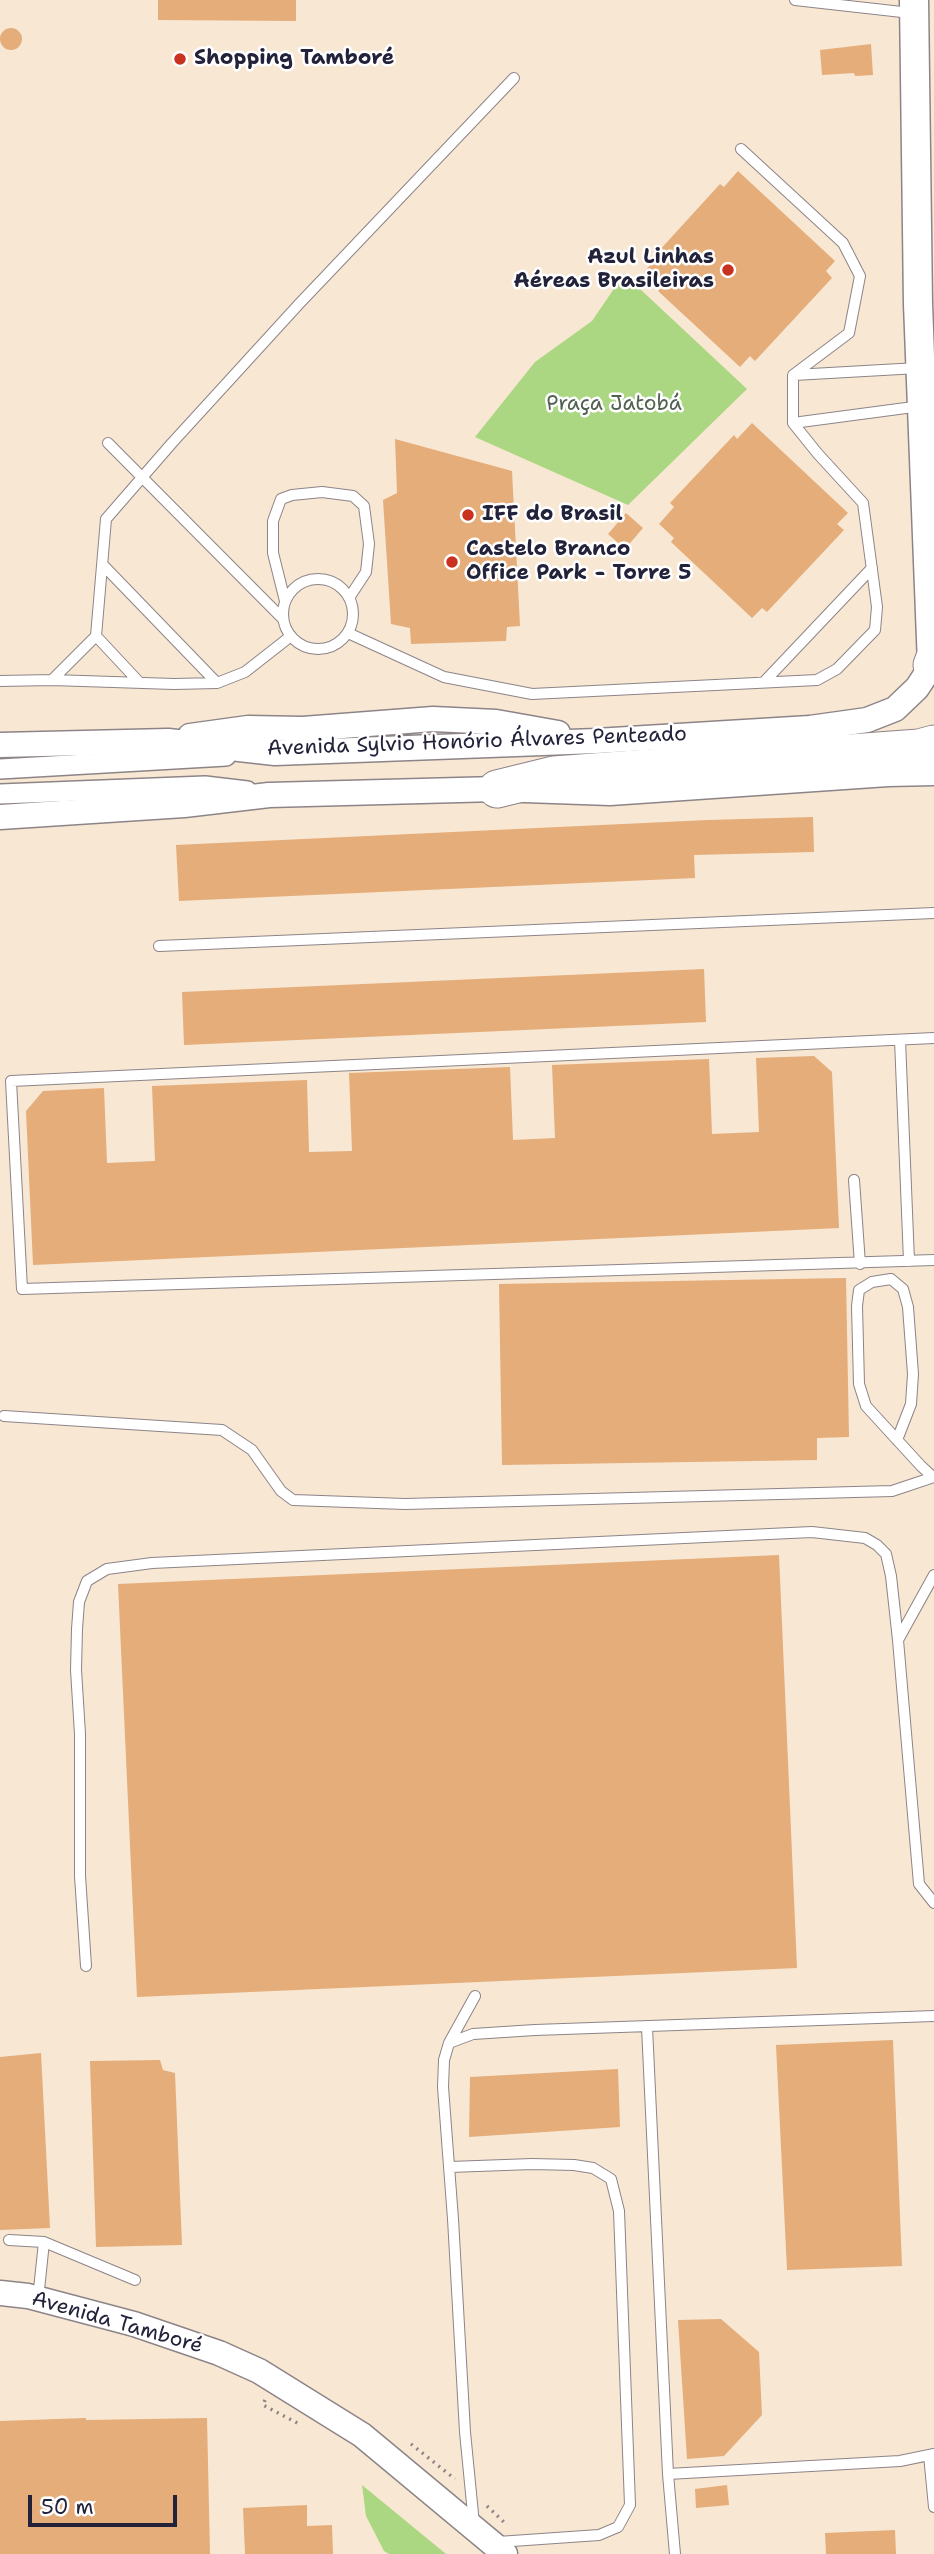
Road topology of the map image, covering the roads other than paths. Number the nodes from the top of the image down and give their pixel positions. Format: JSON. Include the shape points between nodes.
{"nodes":[{"id":1,"x":795,"y":0,"type":"edge"},
{"id":2,"x":915,"y":7,"type":"edge"},
{"id":3,"x":514,"y":78,"type":"dead end"},
{"id":4,"x":741,"y":149,"type":"dead end"},
{"id":5,"x":920,"y":368,"type":"junction"},
{"id":6,"x":793,"y":375,"type":"junction"},
{"id":7,"x":922,"y":406,"type":"junction"},
{"id":8,"x":793,"y":423,"type":"junction"},
{"id":9,"x":108,"y":443,"type":"dead end"},
{"id":10,"x":141,"y":479,"type":"junction"},
{"id":11,"x":103,"y":565,"type":"junction"},
{"id":12,"x":872,"y":568,"type":"junction"},
{"id":13,"x":349,"y":598,"type":"junction"},
{"id":14,"x":285,"y":601,"type":"junction"},
{"id":15,"x":283,"y":619,"type":"junction"},
{"id":16,"x":348,"y":633,"type":"junction"},
{"id":17,"x":96,"y":636,"type":"junction"},
{"id":18,"x":291,"y":636,"type":"junction"},
{"id":19,"x":933,"y":662,"type":"edge"},
{"id":20,"x":52,"y":680,"type":"junction"},
{"id":21,"x":0,"y":681,"type":"edge"},
{"id":22,"x":139,"y":682,"type":"junction"},
{"id":23,"x":764,"y":682,"type":"junction"},
{"id":24,"x":217,"y":683,"type":"junction"},
{"id":25,"x":596,"y":740,"type":"junction"},
{"id":26,"x":168,"y":741,"type":"junction"},
{"id":27,"x":934,"y":744,"type":"edge"},
{"id":28,"x":0,"y":745,"type":"edge"},
{"id":29,"x":275,"y":753,"type":"junction"},
{"id":30,"x":0,"y":769,"type":"edge"},
{"id":31,"x":934,"y":773,"type":"edge"},
{"id":32,"x":497,"y":789,"type":"junction"},
{"id":33,"x":0,"y":794,"type":"edge"},
{"id":34,"x":268,"y":794,"type":"junction"},
{"id":35,"x":0,"y":817,"type":"edge"},
{"id":36,"x":934,"y":913,"type":"edge"},
{"id":37,"x":159,"y":946,"type":"dead end"},
{"id":38,"x":934,"y":1038,"type":"edge"},
{"id":39,"x":900,"y":1040,"type":"junction"},
{"id":40,"x":854,"y":1180,"type":"dead end"},
{"id":41,"x":934,"y":1260,"type":"edge"},
{"id":42,"x":909,"y":1261,"type":"junction"},
{"id":43,"x":860,"y":1264,"type":"junction"},
{"id":44,"x":4,"y":1416,"type":"dead end"},
{"id":45,"x":897,"y":1440,"type":"junction"},
{"id":46,"x":934,"y":1477,"type":"edge"},
{"id":47,"x":934,"y":1575,"type":"edge"},
{"id":48,"x":898,"y":1640,"type":"junction"},
{"id":49,"x":934,"y":1903,"type":"edge"},
{"id":50,"x":86,"y":1966,"type":"dead end"},
{"id":51,"x":475,"y":1996,"type":"dead end"},
{"id":52,"x":934,"y":2016,"type":"edge"},
{"id":53,"x":647,"y":2027,"type":"junction"},
{"id":54,"x":449,"y":2043,"type":"junction"},
{"id":55,"x":450,"y":2167,"type":"junction"},
{"id":56,"x":9,"y":2240,"type":"dead end"},
{"id":57,"x":44,"y":2242,"type":"junction"},
{"id":58,"x":135,"y":2280,"type":"dead end"},
{"id":59,"x":0,"y":2293,"type":"edge"},
{"id":60,"x":38,"y":2299,"type":"junction"},
{"id":61,"x":931,"y":2455,"type":"edge"},
{"id":62,"x":668,"y":2474,"type":"junction"},
{"id":63,"x":934,"y":2507,"type":"edge"},
{"id":64,"x":490,"y":2541,"type":"edge"},
{"id":65,"x":675,"y":2554,"type":"edge"}],
"edges":[{"from":1,"to":2,"type":"lane"},
{"from":2,"to":5,"type":"main road"},
{"from":3,"to":10,"type":"lane","via":[[299,304]]},
{"from":4,"to":6,"type":"lane","via":[[843,243],[860,276],[849,333]]},
{"from":5,"to":6,"type":"lane"},
{"from":5,"to":7,"type":"main road"},
{"from":6,"to":8,"type":"lane"},
{"from":7,"to":8,"type":"lane"},
{"from":7,"to":19,"type":"main road"},
{"from":8,"to":12,"type":"lane","via":[[863,503]]},
{"from":9,"to":10,"type":"lane"},
{"from":10,"to":11,"type":"lane","via":[[106,519]]},
{"from":10,"to":15,"type":"lane"},
{"from":11,"to":17,"type":"lane"},
{"from":11,"to":24,"type":"lane"},
{"from":12,"to":23,"type":"lane"},
{"from":12,"to":23,"type":"lane","via":[[875,630],[837,669],[817,680]]},
{"from":13,"to":14,"type":"lane","via":[[343,589],[322,579],[300,583]]},
{"from":13,"to":14,"type":"lane","via":[[366,572],[369,544],[364,506],[354,496],[322,492],[281,499],[273,521],[273,553]]},
{"from":13,"to":16,"type":"lane","via":[[353,610]]},
{"from":14,"to":15,"type":"lane"},
{"from":15,"to":18,"type":"lane"},
{"from":16,"to":18,"type":"lane","via":[[330,647],[319,649],[308,648]]},
{"from":16,"to":23,"type":"lane","via":[[444,677],[532,694]]},
{"from":17,"to":20,"type":"lane"},
{"from":17,"to":22,"type":"lane"},
{"from":18,"to":24,"type":"lane","via":[[245,672]]},
{"from":19,"to":25,"type":"street","name":"Avenida Sylvio Honório Álvares Penteado","via":[[909,697],[895,709],[867,720],[810,728]]},
{"from":20,"to":21,"type":"lane"},
{"from":20,"to":22,"type":"lane"},
{"from":22,"to":24,"type":"lane"},
{"from":25,"to":26,"type":"street","via":[[496,722],[433,719],[303,729],[248,728]]},
{"from":25,"to":29,"type":"street","name":"Avenida Sylvio Honório Álvares Penteado"},
{"from":26,"to":28,"type":"street","name":"Avenida Sylvio Honório Álvares Penteado"},
{"from":26,"to":29,"type":"street","name":"Avenida Sylvio Honório Álvares Penteado"},
{"from":27,"to":32,"type":"highway","via":[[554,775]]},
{"from":29,"to":30,"type":"street"},
{"from":31,"to":32,"type":"street","via":[[610,793]]},
{"from":32,"to":34,"type":"street"},
{"from":33,"to":34,"type":"street","via":[[205,786]]},
{"from":34,"to":35,"type":"street","via":[[184,805]]},
{"from":36,"to":37,"type":"lane"},
{"from":38,"to":39,"type":"lane"},
{"from":39,"to":42,"type":"lane"},
{"from":39,"to":43,"type":"lane","via":[[11,1080],[22,1289]]},
{"from":40,"to":43,"type":"lane"},
{"from":41,"to":42,"type":"lane"},
{"from":42,"to":43,"type":"lane"},
{"from":44,"to":46,"type":"lane","via":[[222,1430],[252,1450],[293,1500],[405,1504],[892,1491]]},
{"from":45,"to":45,"type":"lane","via":[[866,1406],[859,1384],[859,1290],[891,1279],[903,1289],[908,1307],[913,1374],[911,1404]]},
{"from":45,"to":46,"type":"lane"},
{"from":47,"to":48,"type":"lane"},
{"from":48,"to":49,"type":"lane","via":[[919,1884]]},
{"from":48,"to":50,"type":"lane","via":[[886,1554],[865,1538],[834,1534],[798,1532],[152,1563],[107,1569],[88,1581],[79,1602],[77,1629],[80,1876]]},
{"from":51,"to":54,"type":"lane"},
{"from":52,"to":53,"type":"lane"},
{"from":53,"to":54,"type":"lane","via":[[495,2032]]},
{"from":53,"to":62,"type":"lane"},
{"from":54,"to":55,"type":"lane","via":[[443,2087]]},
{"from":55,"to":64,"type":"lane","via":[[465,2432]]},
{"from":55,"to":64,"type":"lane","via":[[533,2164],[593,2168],[611,2179],[619,2211],[630,2505],[618,2527],[599,2535]]},
{"from":56,"to":57,"type":"lane"},
{"from":57,"to":58,"type":"lane"},
{"from":57,"to":60,"type":"lane"},
{"from":59,"to":60,"type":"street","name":"Avenida Tamboré"},
{"from":60,"to":64,"type":"street","name":"Avenida Tamboré","via":[[134,2324],[259,2371],[362,2435]]},
{"from":61,"to":62,"type":"lane","via":[[901,2461]]},
{"from":61,"to":63,"type":"lane"},
{"from":62,"to":65,"type":"lane"}]}
